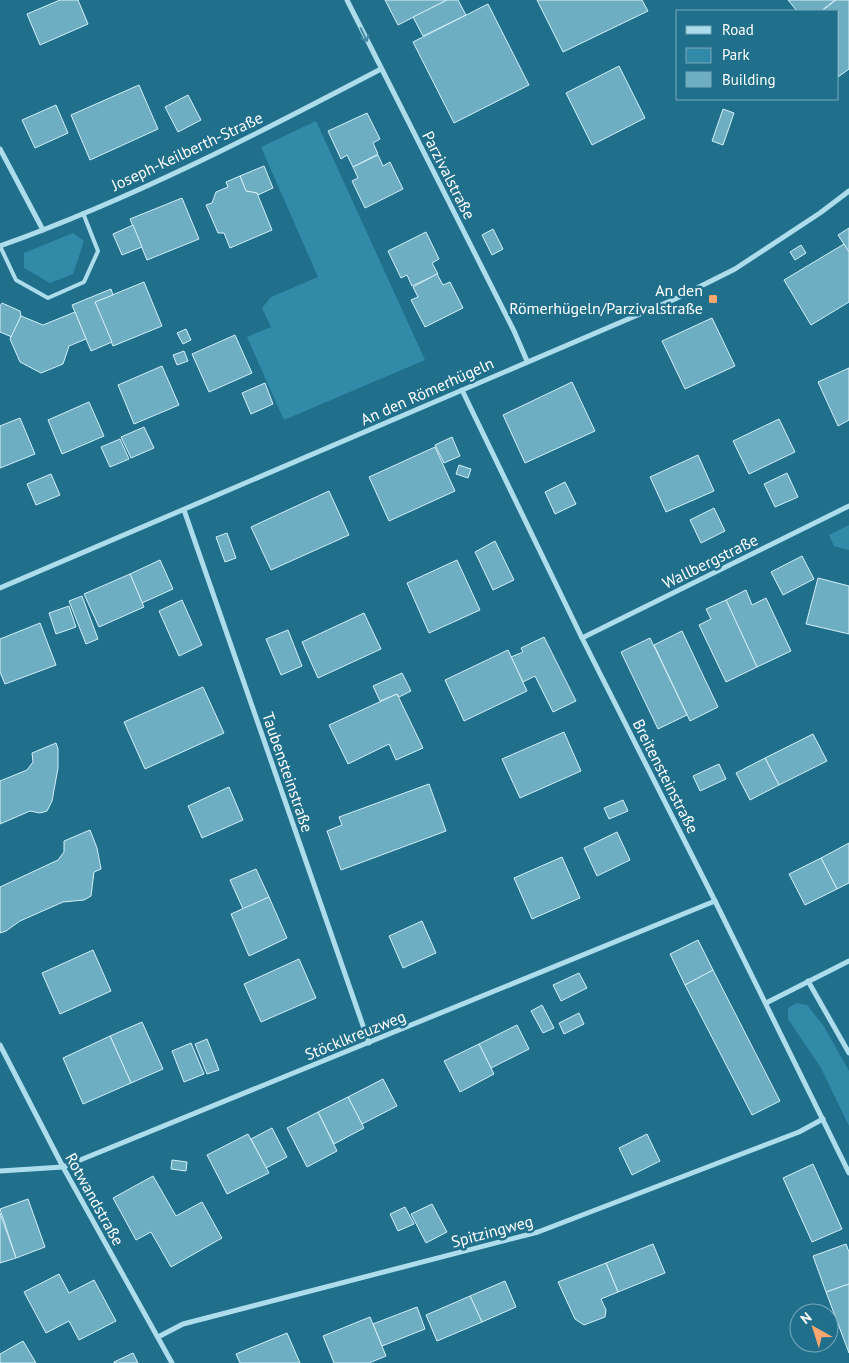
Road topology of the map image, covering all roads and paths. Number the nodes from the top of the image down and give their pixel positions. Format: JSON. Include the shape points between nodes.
{"nodes":[{"id":1,"x":346,"y":0,"type":"edge"},
{"id":2,"x":381,"y":69,"type":"junction"},
{"id":3,"x":0,"y":149,"type":"edge"},
{"id":4,"x":849,"y":192,"type":"edge"},
{"id":5,"x":82,"y":213,"type":"junction"},
{"id":6,"x":43,"y":230,"type":"junction"},
{"id":7,"x":0,"y":246,"type":"edge"},
{"id":8,"x":528,"y":361,"type":"junction"},
{"id":9,"x":462,"y":390,"type":"junction"},
{"id":10,"x":849,"y":506,"type":"edge"},
{"id":11,"x":184,"y":510,"type":"junction"},
{"id":12,"x":0,"y":588,"type":"edge"},
{"id":13,"x":582,"y":638,"type":"junction"},
{"id":14,"x":715,"y":900,"type":"junction"},
{"id":15,"x":849,"y":961,"type":"edge"},
{"id":16,"x":808,"y":981,"type":"junction"},
{"id":17,"x":766,"y":1003,"type":"junction"},
{"id":18,"x":369,"y":1043,"type":"junction"},
{"id":19,"x":0,"y":1046,"type":"edge"},
{"id":20,"x":849,"y":1053,"type":"edge"},
{"id":21,"x":823,"y":1119,"type":"junction"},
{"id":22,"x":63,"y":1167,"type":"junction"},
{"id":23,"x":0,"y":1171,"type":"edge"},
{"id":24,"x":849,"y":1173,"type":"edge"},
{"id":25,"x":158,"y":1337,"type":"junction"},
{"id":26,"x":172,"y":1363,"type":"edge"}],
"edges":[{"from":1,"to":2,"type":"street","name":"Parzivalstraße","one_way":true},
{"from":2,"to":5,"type":"street","name":"Joseph-Keilberth-Straße","via":[[267,128]]},
{"from":2,"to":8,"type":"street","name":"Parzivalstraße"},
{"from":3,"to":6,"type":"street"},
{"from":4,"to":8,"type":"street","name":"An den Römerhügeln","via":[[735,269],[675,299]]},
{"from":5,"to":6,"type":"street","name":"Joseph-Keilberth-Straße"},
{"from":5,"to":7,"type":"lane","via":[[98,251],[84,282],[48,298],[16,280]]},
{"from":6,"to":7,"type":"street","name":"Joseph-Keilberth-Straße"},
{"from":8,"to":9,"type":"street","name":"An den Römerhügeln"},
{"from":9,"to":11,"type":"street","name":"An den Römerhügeln"},
{"from":9,"to":13,"type":"street","name":"Breitensteinstraße"},
{"from":10,"to":13,"type":"street","name":"Wallbergstraße"},
{"from":11,"to":12,"type":"street","name":"An den Römerhügeln"},
{"from":11,"to":18,"type":"street","name":"Taubensteinstraße"},
{"from":13,"to":14,"type":"street","name":"Breitensteinstraße"},
{"from":14,"to":17,"type":"street","name":"Breitensteinstraße"},
{"from":14,"to":18,"type":"street","name":"Stöcklkreuzweg"},
{"from":15,"to":16,"type":"street"},
{"from":16,"to":17,"type":"street"},
{"from":16,"to":20,"type":"street"},
{"from":17,"to":21,"type":"street","name":"Breitensteinstraße"},
{"from":18,"to":22,"type":"street","name":"Stöcklkreuzweg"},
{"from":19,"to":22,"type":"street","name":"Rotwandstraße"},
{"from":21,"to":24,"type":"street","name":"Breitensteinstraße"},
{"from":21,"to":25,"type":"street","name":"Spitzingweg","via":[[799,1132],[538,1232],[183,1324]]},
{"from":22,"to":23,"type":"street","name":"Stöcklkreuzweg"},
{"from":22,"to":25,"type":"street","name":"Rotwandstraße"},
{"from":25,"to":26,"type":"street","name":"Rotwandstraße"}]}
